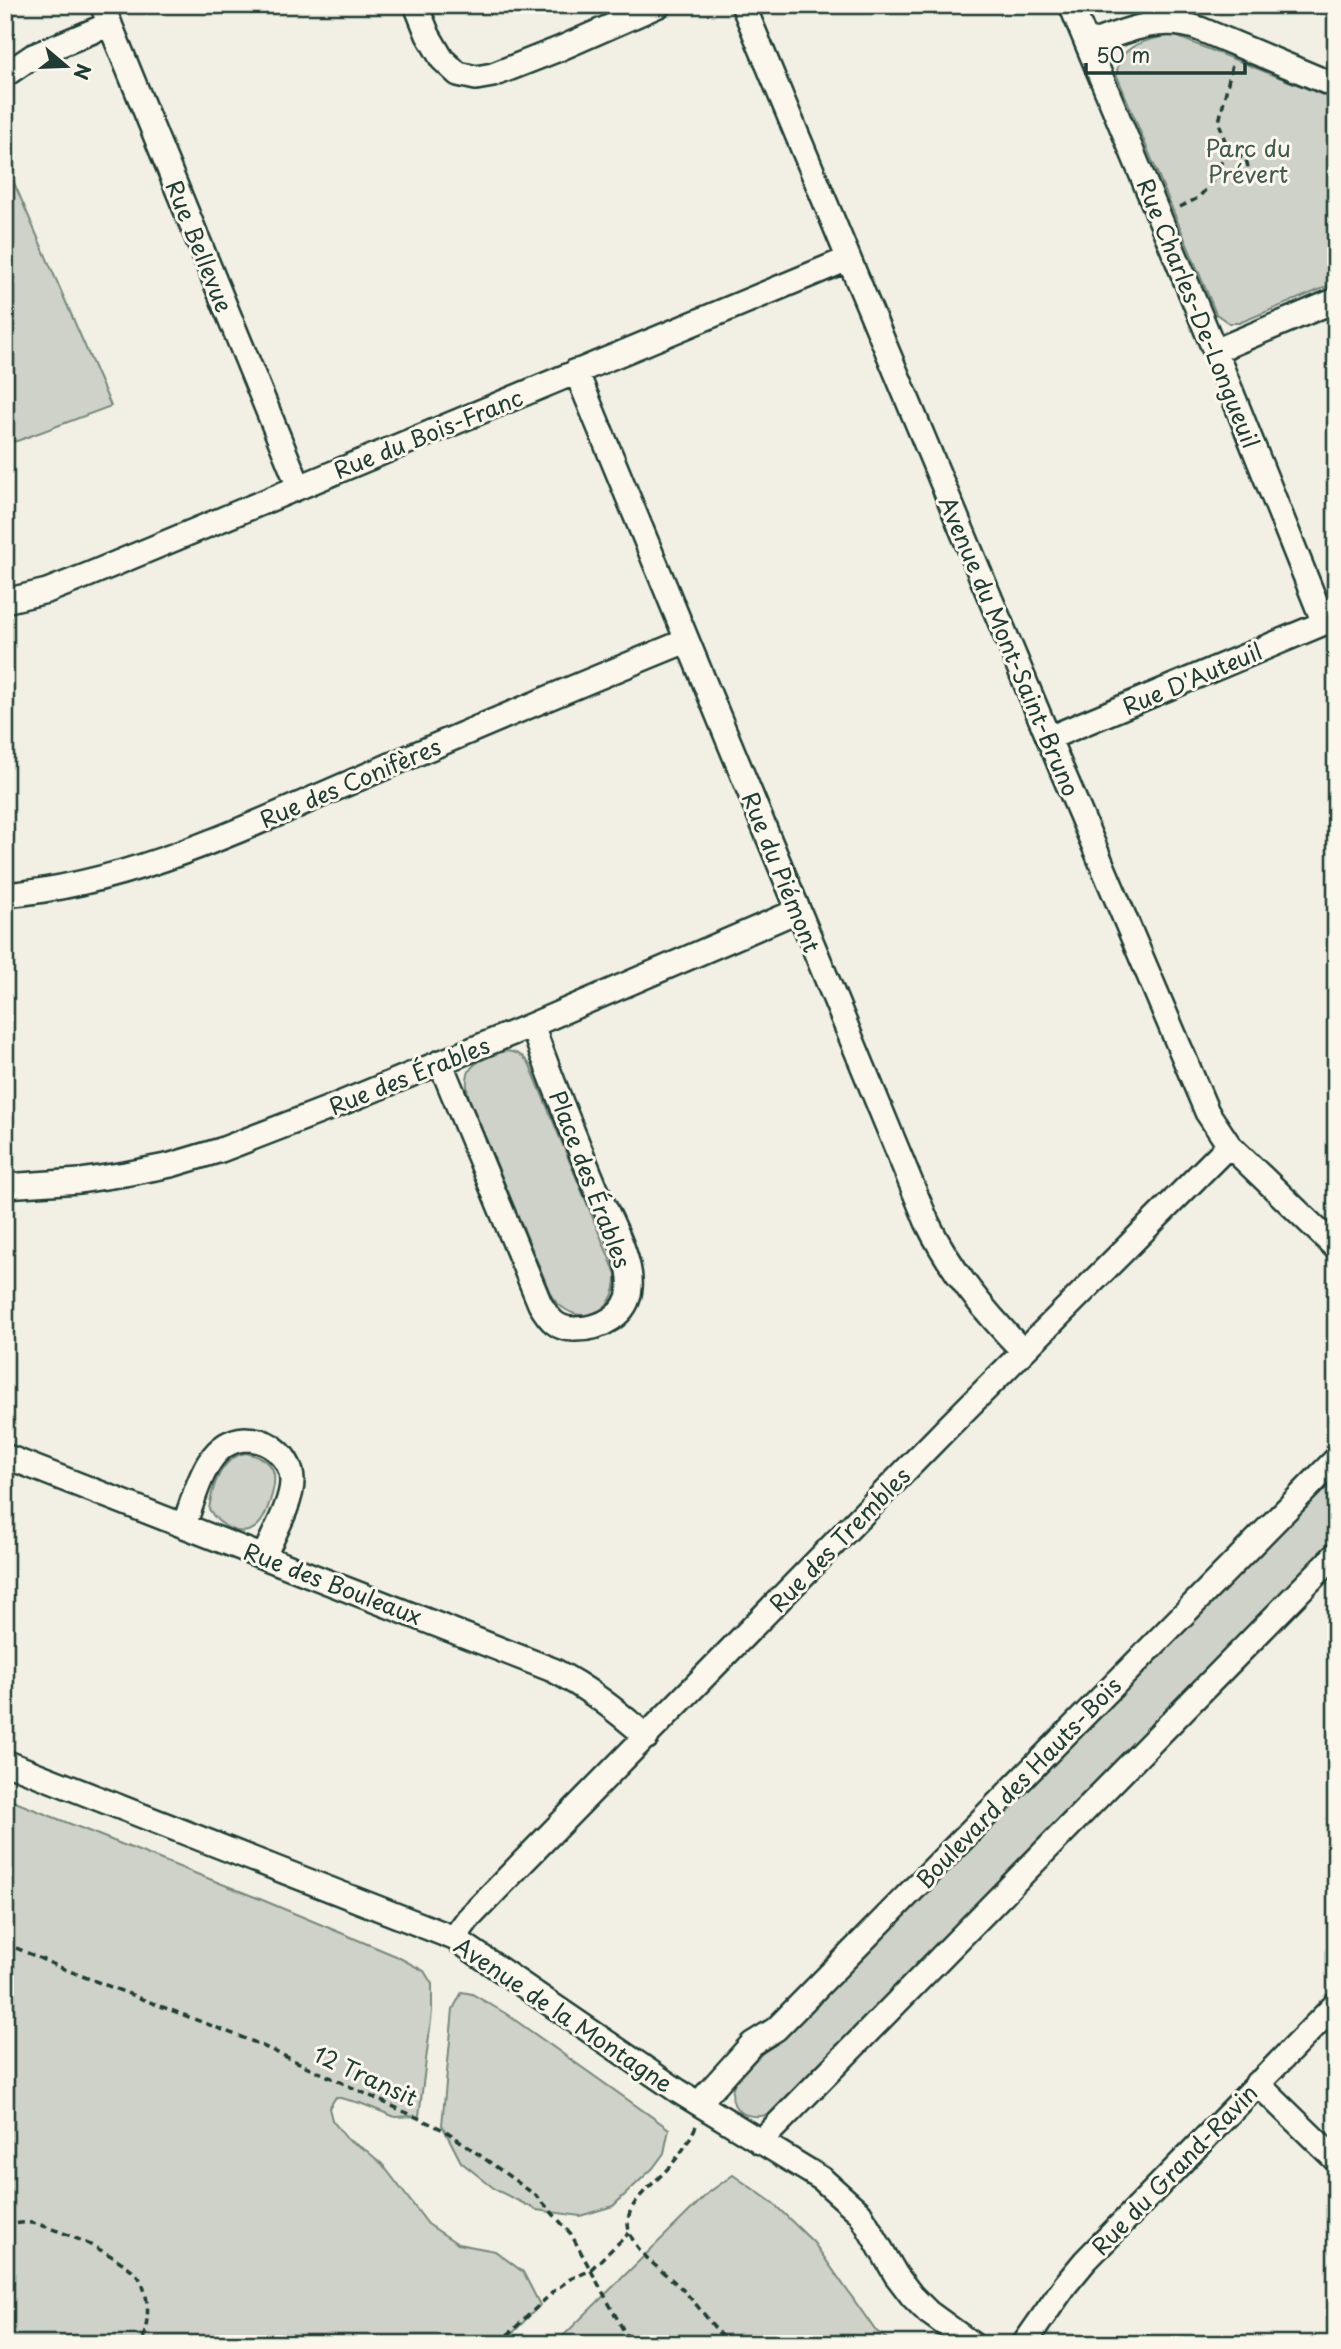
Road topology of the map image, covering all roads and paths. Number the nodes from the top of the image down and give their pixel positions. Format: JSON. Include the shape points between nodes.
{"nodes":[{"id":1,"x":416,"y":5,"type":"edge"},
{"id":2,"x":659,"y":5,"type":"edge"},
{"id":3,"x":743,"y":5,"type":"edge"},
{"id":4,"x":1072,"y":5,"type":"edge"},
{"id":5,"x":106,"y":14,"type":"edge"},
{"id":6,"x":1089,"y":44,"type":"junction"},
{"id":7,"x":1238,"y":45,"type":"junction"},
{"id":8,"x":5,"y":75,"type":"edge"},
{"id":9,"x":1336,"y":86,"type":"edge"},
{"id":10,"x":1229,"y":154,"type":"junction"},
{"id":11,"x":1220,"y":174,"type":"junction"},
{"id":12,"x":1159,"y":216,"type":"junction"},
{"id":13,"x":848,"y":259,"type":"junction"},
{"id":14,"x":1336,"y":300,"type":"edge"},
{"id":15,"x":1215,"y":351,"type":"junction"},
{"id":16,"x":576,"y":371,"type":"junction"},
{"id":17,"x":299,"y":487,"type":"junction"},
{"id":18,"x":5,"y":601,"type":"edge"},
{"id":19,"x":1330,"y":621,"type":"edge"},
{"id":20,"x":687,"y":641,"type":"junction"},
{"id":21,"x":1049,"y":738,"type":"junction"},
{"id":22,"x":5,"y":895,"type":"edge"},
{"id":23,"x":797,"y":911,"type":"junction"},
{"id":24,"x":532,"y":1025,"type":"junction"},
{"id":25,"x":440,"y":1062,"type":"junction"},
{"id":26,"x":1229,"y":1144,"type":"junction"},
{"id":27,"x":5,"y":1185,"type":"edge"},
{"id":28,"x":1336,"y":1248,"type":"edge"},
{"id":29,"x":1023,"y":1351,"type":"junction"},
{"id":30,"x":5,"y":1456,"type":"edge"},
{"id":31,"x":1336,"y":1459,"type":"edge"},
{"id":32,"x":184,"y":1525,"type":"junction"},
{"id":33,"x":1336,"y":1554,"type":"edge"},
{"id":34,"x":264,"y":1556,"type":"junction"},
{"id":35,"x":647,"y":1737,"type":"junction"},
{"id":36,"x":5,"y":1762,"type":"edge"},
{"id":37,"x":454,"y":1938,"type":"junction"},
{"id":38,"x":5,"y":1943,"type":"edge"},
{"id":39,"x":1336,"y":2004,"type":"edge"},
{"id":40,"x":1257,"y":2083,"type":"junction"},
{"id":41,"x":699,"y":2103,"type":"junction"},
{"id":42,"x":688,"y":2142,"type":"dead end"},
{"id":43,"x":760,"y":2142,"type":"junction"},
{"id":44,"x":1336,"y":2160,"type":"edge"},
{"id":45,"x":5,"y":2225,"type":"edge"},
{"id":46,"x":630,"y":2232,"type":"junction"},
{"id":47,"x":589,"y":2271,"type":"junction"},
{"id":48,"x":142,"y":2344,"type":"edge"},
{"id":49,"x":498,"y":2344,"type":"edge"},
{"id":50,"x":631,"y":2344,"type":"edge"},
{"id":51,"x":727,"y":2344,"type":"edge"},
{"id":52,"x":972,"y":2344,"type":"edge"},
{"id":53,"x":1024,"y":2344,"type":"edge"}],
"edges":[{"from":1,"to":2,"type":"street","via":[[442,59],[458,74],[476,78],[548,54]]},
{"from":3,"to":13,"type":"street","name":"Avenue du Mont-Saint-Bruno"},
{"from":4,"to":6,"type":"street","name":"Rue Charles-De-Longueuil"},
{"from":5,"to":8,"type":"street"},
{"from":5,"to":17,"type":"street","name":"Rue Bellevue"},
{"from":6,"to":7,"type":"street","via":[[1139,27],[1173,22]]},
{"from":6,"to":12,"type":"street","name":"Rue Charles-De-Longueuil"},
{"from":7,"to":9,"type":"street"},
{"from":7,"to":10,"type":"path","via":[[1219,121]]},
{"from":10,"to":11,"type":"path","via":[[1219,164]]},
{"from":10,"to":11,"type":"path","via":[[1245,159],[1247,173],[1237,182]]},
{"from":11,"to":12,"type":"path","via":[[1198,198]]},
{"from":12,"to":15,"type":"street","name":"Rue Charles-De-Longueuil"},
{"from":13,"to":16,"type":"street","name":"Rue du Bois-Franc"},
{"from":13,"to":21,"type":"street","name":"Avenue du Mont-Saint-Bruno"},
{"from":14,"to":15,"type":"street"},
{"from":15,"to":19,"type":"street","name":"Rue Charles-De-Longueuil"},
{"from":16,"to":17,"type":"street","name":"Rue du Bois-Franc"},
{"from":16,"to":20,"type":"street","name":"Rue du Piémont"},
{"from":17,"to":18,"type":"street","name":"Rue du Bois-Franc","via":[[55,588]]},
{"from":19,"to":21,"type":"street","name":"Rue D'Auteuil"},
{"from":20,"to":22,"type":"street","name":"Rue des Conifères","via":[[153,863],[83,883]]},
{"from":20,"to":23,"type":"street","name":"Rue du Piémont"},
{"from":21,"to":26,"type":"street","name":"Avenue du Mont-Saint-Bruno","via":[[1187,1069]]},
{"from":23,"to":24,"type":"street","name":"Rue des Érables"},
{"from":23,"to":29,"type":"street","name":"Rue du Piémont","via":[[939,1248],[972,1295]]},
{"from":24,"to":25,"type":"street","name":"Rue des Érables"},
{"from":24,"to":25,"type":"street","name":"Place des Érables","via":[[628,1265],[630,1289],[625,1305],[596,1326],[564,1328],[549,1318],[540,1304]]},
{"from":25,"to":27,"type":"street","name":"Rue des Érables","via":[[261,1135],[171,1165],[80,1181]]},
{"from":26,"to":28,"type":"street","name":"Avenue du Mont-Saint-Bruno"},
{"from":26,"to":29,"type":"street","name":"Rue des Trembles"},
{"from":29,"to":35,"type":"street","name":"Rue des Trembles"},
{"from":30,"to":32,"type":"street","name":"Rue des Bouleaux"},
{"from":31,"to":41,"type":"street","name":"Boulevard des Hauts-Bois","via":[[776,2029],[752,2044]]},
{"from":32,"to":34,"type":"street","name":"Rue des Bouleaux"},
{"from":32,"to":34,"type":"street","via":[[205,1469],[218,1451],[242,1440],[266,1443],[287,1462],[292,1483]]},
{"from":33,"to":43,"type":"street"},
{"from":34,"to":35,"type":"street","name":"Rue des Bouleaux","via":[[553,1670],[602,1699]]},
{"from":35,"to":37,"type":"street","name":"Rue des Trembles"},
{"from":36,"to":37,"type":"street","name":"Avenue de la Montagne"},
{"from":37,"to":41,"type":"street","name":"Avenue de la Montagne"},
{"from":38,"to":47,"type":"path","name":"12 Transit","via":[[254,2042],[446,2131],[538,2197],[571,2234]]},
{"from":39,"to":40,"type":"street","name":"Rue du Grand-Ravin"},
{"from":40,"to":44,"type":"street"},
{"from":40,"to":53,"type":"street","name":"Rue du Grand-Ravin","via":[[1085,2261]]},
{"from":41,"to":43,"type":"street","name":"Avenue de la Montagne"},
{"from":42,"to":46,"type":"path","via":[[634,2204],[628,2216]]},
{"from":43,"to":52,"type":"street","name":"Avenue de la Montagne","via":[[822,2179],[847,2200],[912,2296]]},
{"from":45,"to":48,"type":"path","via":[[30,2222],[57,2230],[121,2261],[140,2278],[149,2314]]},
{"from":46,"to":47,"type":"path"},
{"from":46,"to":51,"type":"path","via":[[647,2259],[702,2310]]},
{"from":47,"to":49,"type":"path","via":[[554,2291]]},
{"from":47,"to":50,"type":"path","name":"12 Transit"}]}
